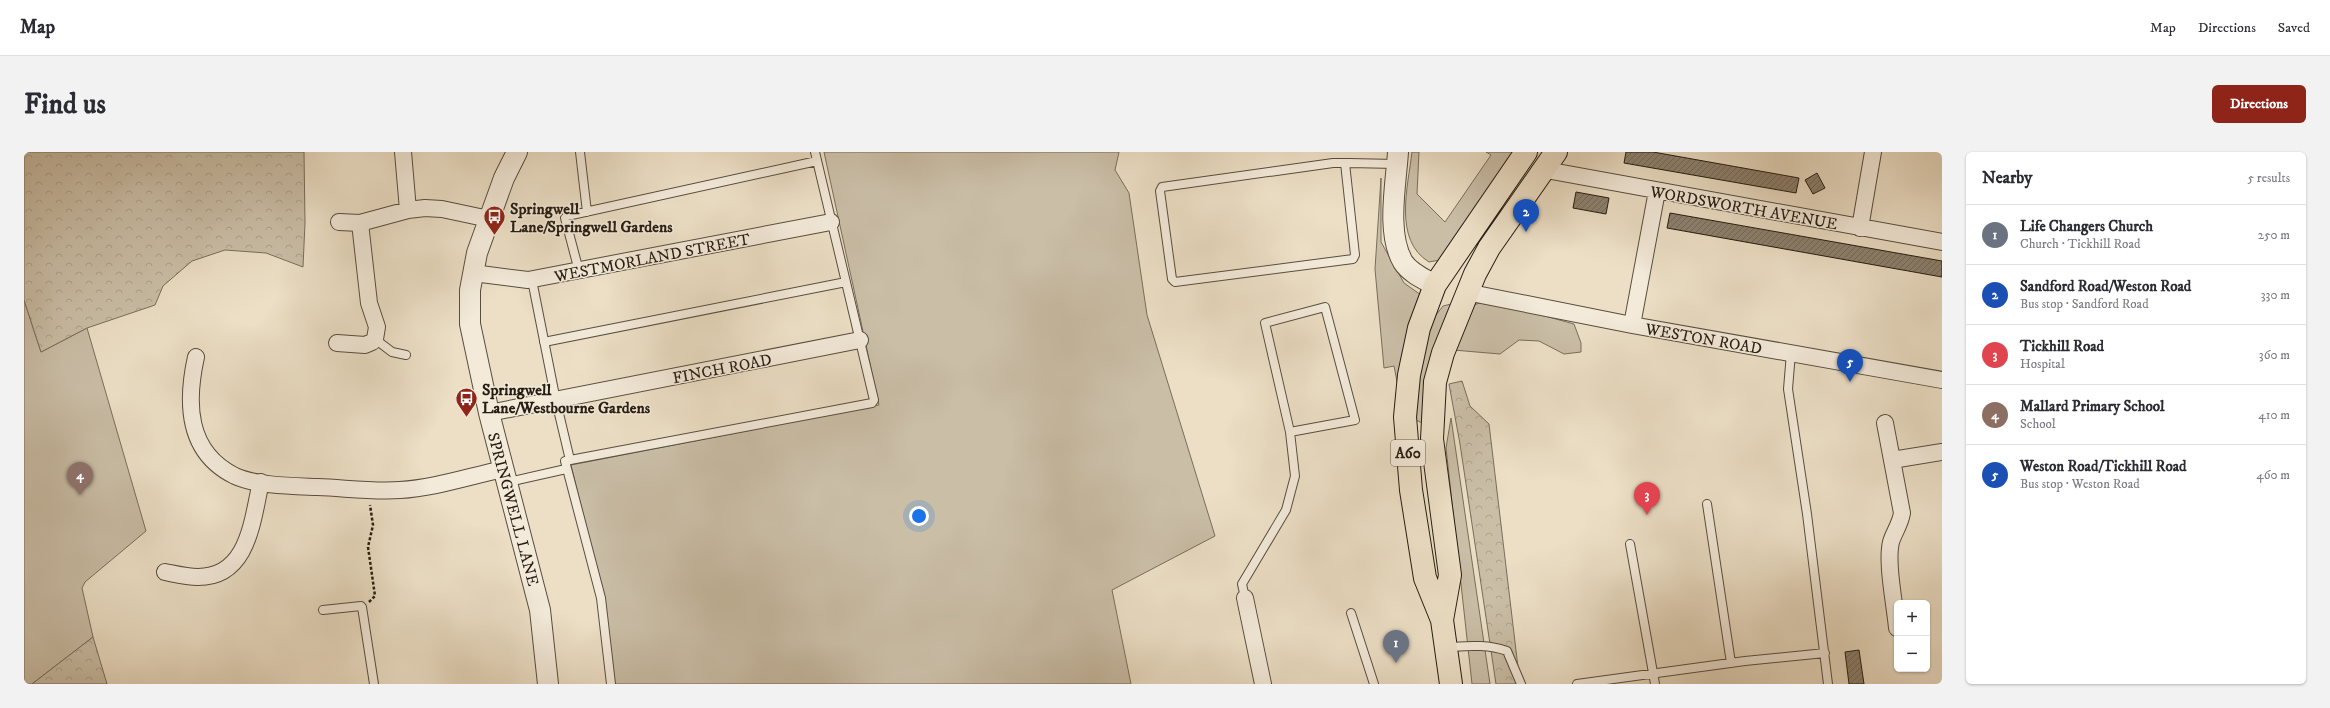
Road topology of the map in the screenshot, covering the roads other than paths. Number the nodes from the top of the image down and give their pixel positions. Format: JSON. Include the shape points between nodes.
{"nodes":[{"id":1,"x":403,"y":152,"type":"edge"},
{"id":2,"x":516,"y":152,"type":"edge"},
{"id":3,"x":580,"y":152,"type":"edge"},
{"id":4,"x":815,"y":152,"type":"edge"},
{"id":5,"x":1526,"y":152,"type":"edge"},
{"id":6,"x":1873,"y":152,"type":"edge"},
{"id":7,"x":1397,"y":158,"type":"edge"},
{"id":8,"x":817,"y":161,"type":"junction"},
{"id":9,"x":1551,"y":161,"type":"edge"},
{"id":10,"x":1345,"y":163,"type":"junction"},
{"id":11,"x":1657,"y":191,"type":"junction"},
{"id":12,"x":408,"y":210,"type":"junction"},
{"id":13,"x":587,"y":212,"type":"junction"},
{"id":14,"x":489,"y":219,"type":"junction"},
{"id":15,"x":339,"y":222,"type":"dead end"},
{"id":16,"x":831,"y":222,"type":"junction"},
{"id":17,"x":360,"y":223,"type":"junction"},
{"id":18,"x":1860,"y":228,"type":"junction"},
{"id":19,"x":1942,"y":242,"type":"edge"},
{"id":20,"x":579,"y":271,"type":"junction"},
{"id":21,"x":473,"y":273,"type":"junction"},
{"id":22,"x":532,"y":280,"type":"junction"},
{"id":23,"x":846,"y":282,"type":"junction"},
{"id":24,"x":1436,"y":285,"type":"junction"},
{"id":25,"x":1466,"y":292,"type":"junction"},
{"id":26,"x":1632,"y":326,"type":"junction"},
{"id":27,"x":375,"y":339,"type":"junction"},
{"id":28,"x":860,"y":340,"type":"junction"},
{"id":29,"x":544,"y":342,"type":"junction"},
{"id":30,"x":337,"y":343,"type":"dead end"},
{"id":31,"x":1791,"y":353,"type":"junction"},
{"id":32,"x":406,"y":355,"type":"dead end"},
{"id":33,"x":196,"y":357,"type":"dead end"},
{"id":34,"x":1942,"y":380,"type":"edge"},
{"id":35,"x":556,"y":401,"type":"junction"},
{"id":36,"x":488,"y":413,"type":"junction"},
{"id":37,"x":1885,"y":423,"type":"dead end"},
{"id":38,"x":1290,"y":432,"type":"junction"},
{"id":39,"x":1942,"y":452,"type":"edge"},
{"id":40,"x":570,"y":460,"type":"junction"},
{"id":41,"x":1892,"y":460,"type":"junction"},
{"id":42,"x":566,"y":469,"type":"junction"},
{"id":43,"x":506,"y":476,"type":"junction"},
{"id":44,"x":261,"y":482,"type":"junction"},
{"id":45,"x":1707,"y":504,"type":"dead end"},
{"id":46,"x":1630,"y":544,"type":"dead end"},
{"id":47,"x":164,"y":572,"type":"dead end"},
{"id":48,"x":1245,"y":598,"type":"joint"},
{"id":49,"x":1894,"y":600,"type":"edge"},
{"id":50,"x":323,"y":610,"type":"dead end"},
{"id":51,"x":1351,"y":613,"type":"dead end"},
{"id":52,"x":1442,"y":620,"type":"junction"},
{"id":53,"x":1446,"y":647,"type":"junction"},
{"id":54,"x":1825,"y":653,"type":"junction"},
{"id":55,"x":1731,"y":663,"type":"junction"},
{"id":56,"x":1654,"y":673,"type":"junction"},
{"id":57,"x":1449,"y":683,"type":"edge"},
{"id":58,"x":1590,"y":683,"type":"edge"},
{"id":59,"x":374,"y":684,"type":"edge"},
{"id":60,"x":548,"y":684,"type":"edge"},
{"id":61,"x":611,"y":684,"type":"edge"},
{"id":62,"x":1263,"y":684,"type":"edge"},
{"id":63,"x":1374,"y":684,"type":"edge"},
{"id":64,"x":1521,"y":684,"type":"edge"},
{"id":65,"x":1577,"y":684,"type":"edge"},
{"id":66,"x":1655,"y":684,"type":"edge"},
{"id":67,"x":1828,"y":684,"type":"edge"}],
"edges":[{"from":1,"to":12,"type":"street"},
{"from":2,"to":14,"type":"street","name":"SPRINGWELL LANE"},
{"from":3,"to":13,"type":"lane"},
{"from":4,"to":8,"type":"lane"},
{"from":5,"to":24,"type":"main road","number":"A60"},
{"from":6,"to":18,"type":"street"},
{"from":7,"to":10,"type":"lane"},
{"from":7,"to":24,"type":"street","via":[[1394,207],[1398,249],[1404,263],[1416,275]]},
{"from":8,"to":13,"type":"lane"},
{"from":8,"to":16,"type":"lane"},
{"from":9,"to":11,"type":"street","name":"WORDSWORTH AVENUE"},
{"from":9,"to":25,"type":"main road","number":"A60","via":[[1489,248]]},
{"from":10,"to":10,"type":"lane","via":[[1162,187],[1160,191],[1172,279],[1175,282],[1353,259],[1355,255]]},
{"from":11,"to":18,"type":"street","name":"WORDSWORTH AVENUE"},
{"from":11,"to":26,"type":"street"},
{"from":12,"to":14,"type":"street","via":[[442,209]]},
{"from":12,"to":17,"type":"street"},
{"from":13,"to":20,"type":"lane","via":[[565,218]]},
{"from":14,"to":21,"type":"street","name":"SPRINGWELL LANE"},
{"from":15,"to":17,"type":"street"},
{"from":16,"to":20,"type":"street","name":"WESTMORLAND STREET"},
{"from":16,"to":23,"type":"lane"},
{"from":17,"to":27,"type":"street","via":[[370,303],[377,327]]},
{"from":18,"to":19,"type":"street","name":"WORDSWORTH AVENUE"},
{"from":20,"to":22,"type":"street","name":"WESTMORLAND STREET"},
{"from":21,"to":22,"type":"street","name":"WESTMORLAND STREET"},
{"from":21,"to":36,"type":"street","name":"SPRINGWELL LANE","via":[[469,305],[470,324]]},
{"from":22,"to":29,"type":"lane"},
{"from":23,"to":28,"type":"lane"},
{"from":23,"to":29,"type":"lane"},
{"from":24,"to":25,"type":"main road"},
{"from":24,"to":52,"type":"main road","number":"A60","via":[[1418,336],[1409,375],[1405,417],[1411,490],[1425,578]]},
{"from":25,"to":26,"type":"street","name":"WESTON ROAD"},
{"from":25,"to":52,"type":"main road","number":"A60","via":[[1443,353],[1432,405],[1432,439],[1450,575]]},
{"from":26,"to":31,"type":"street","name":"WESTON ROAD"},
{"from":27,"to":30,"type":"street","via":[[365,345]]},
{"from":27,"to":32,"type":"lane","via":[[392,352]]},
{"from":28,"to":35,"type":"street","name":"FINCH ROAD"},
{"from":28,"to":40,"type":"lane","via":[[874,400],[872,403]]},
{"from":29,"to":35,"type":"lane"},
{"from":31,"to":34,"type":"street","name":"WESTON ROAD"},
{"from":31,"to":54,"type":"lane","via":[[1788,389]]},
{"from":33,"to":44,"type":"street","via":[[190,394],[192,423],[197,439],[205,451],[235,476]]},
{"from":35,"to":36,"type":"street","name":"FINCH ROAD"},
{"from":35,"to":40,"type":"lane"},
{"from":36,"to":43,"type":"street","name":"SPRINGWELL LANE"},
{"from":37,"to":41,"type":"street"},
{"from":38,"to":38,"type":"lane","via":[[1265,323],[1325,306],[1355,420]]},
{"from":38,"to":48,"type":"lane","via":[[1295,476],[1286,510],[1242,584]]},
{"from":39,"to":41,"type":"street"},
{"from":40,"to":42,"type":"lane","via":[[565,462]]},
{"from":41,"to":49,"type":"street","via":[[1902,513],[1890,555]]},
{"from":42,"to":43,"type":"lane"},
{"from":42,"to":61,"type":"lane","via":[[601,598]]},
{"from":43,"to":44,"type":"street","via":[[414,488],[367,489]]},
{"from":43,"to":60,"type":"street","name":"SPRINGWELL LANE","via":[[540,610]]},
{"from":44,"to":47,"type":"street","via":[[245,548],[232,566],[218,573],[198,577]]},
{"from":45,"to":55,"type":"lane"},
{"from":46,"to":56,"type":"lane"},
{"from":48,"to":62,"type":"street"},
{"from":50,"to":59,"type":"lane","via":[[362,607]]},
{"from":51,"to":63,"type":"lane"},
{"from":52,"to":53,"type":"main road","number":"A60"},
{"from":53,"to":57,"type":"main road","number":"A60"},
{"from":53,"to":64,"type":"lane","via":[[1479,645],[1494,646],[1507,651]]},
{"from":54,"to":55,"type":"lane"},
{"from":54,"to":67,"type":"lane"},
{"from":55,"to":56,"type":"lane"},
{"from":56,"to":58,"type":"lane"},
{"from":56,"to":66,"type":"lane"},
{"from":58,"to":65,"type":"lane"}]}
